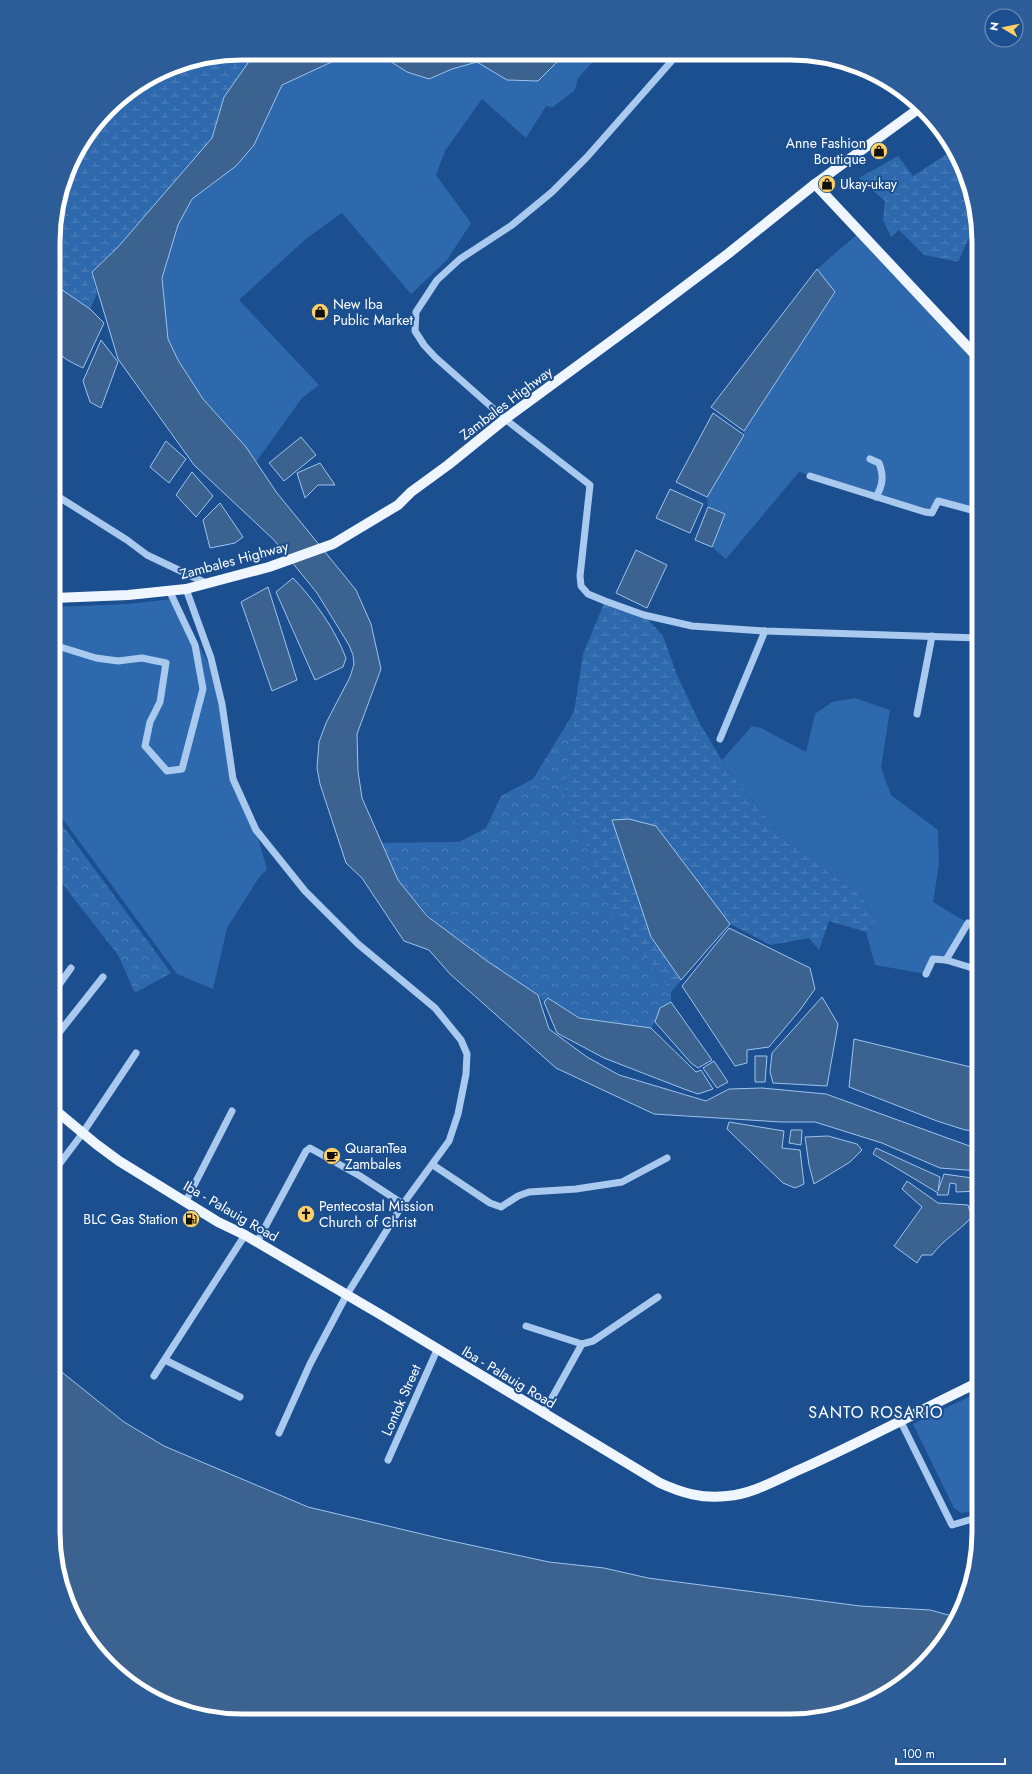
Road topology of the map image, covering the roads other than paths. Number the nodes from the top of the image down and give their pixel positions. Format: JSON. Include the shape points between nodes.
{"nodes":[{"id":1,"x":672,"y":60,"type":"edge"},
{"id":2,"x":916,"y":110,"type":"edge"},
{"id":3,"x":815,"y":184,"type":"junction"},
{"id":4,"x":972,"y":352,"type":"edge"},
{"id":5,"x":505,"y":419,"type":"junction"},
{"id":6,"x":870,"y":459,"type":"dead end"},
{"id":7,"x":810,"y":476,"type":"dead end"},
{"id":8,"x":876,"y":497,"type":"junction"},
{"id":9,"x":60,"y":498,"type":"edge"},
{"id":10,"x":972,"y":510,"type":"edge"},
{"id":11,"x":208,"y":584,"type":"junction"},
{"id":12,"x":186,"y":589,"type":"junction"},
{"id":13,"x":169,"y":590,"type":"junction"},
{"id":14,"x":60,"y":598,"type":"edge"},
{"id":15,"x":765,"y":631,"type":"junction"},
{"id":16,"x":932,"y":636,"type":"junction"},
{"id":17,"x":972,"y":638,"type":"edge"},
{"id":18,"x":60,"y":647,"type":"edge"},
{"id":19,"x":917,"y":714,"type":"dead end"},
{"id":20,"x":720,"y":739,"type":"dead end"},
{"id":21,"x":968,"y":923,"type":"dead end"},
{"id":22,"x":946,"y":960,"type":"junction"},
{"id":23,"x":72,"y":968,"type":"dead end"},
{"id":24,"x":972,"y":968,"type":"edge"},
{"id":25,"x":926,"y":974,"type":"dead end"},
{"id":26,"x":103,"y":977,"type":"dead end"},
{"id":27,"x":60,"y":984,"type":"edge"},
{"id":28,"x":60,"y":1031,"type":"edge"},
{"id":29,"x":136,"y":1054,"type":"dead end"},
{"id":30,"x":232,"y":1111,"type":"dead end"},
{"id":31,"x":60,"y":1114,"type":"edge"},
{"id":32,"x":82,"y":1134,"type":"junction"},
{"id":33,"x":667,"y":1158,"type":"dead end"},
{"id":34,"x":60,"y":1163,"type":"edge"},
{"id":35,"x":433,"y":1165,"type":"junction"},
{"id":36,"x":186,"y":1200,"type":"junction"},
{"id":37,"x":403,"y":1204,"type":"junction"},
{"id":38,"x":245,"y":1235,"type":"junction"},
{"id":39,"x":257,"y":1242,"type":"junction"},
{"id":40,"x":346,"y":1296,"type":"junction"},
{"id":41,"x":658,"y":1297,"type":"dead end"},
{"id":42,"x":526,"y":1326,"type":"dead end"},
{"id":43,"x":582,"y":1344,"type":"junction"},
{"id":44,"x":437,"y":1350,"type":"junction"},
{"id":45,"x":165,"y":1360,"type":"junction"},
{"id":46,"x":154,"y":1376,"type":"dead end"},
{"id":47,"x":972,"y":1385,"type":"edge"},
{"id":48,"x":240,"y":1397,"type":"dead end"},
{"id":49,"x":543,"y":1414,"type":"junction"},
{"id":50,"x":900,"y":1420,"type":"junction"},
{"id":51,"x":279,"y":1432,"type":"dead end"},
{"id":52,"x":388,"y":1460,"type":"dead end"},
{"id":53,"x":972,"y":1519,"type":"edge"}],
"edges":[{"from":1,"to":5,"type":"street","via":[[587,157],[552,192],[512,224],[460,259],[437,280],[416,312],[415,331],[424,345]]},
{"from":2,"to":3,"type":"main road","name":"Zambales Highway"},
{"from":3,"to":4,"type":"main road"},
{"from":3,"to":5,"type":"main road","name":"Zambales Highway","via":[[729,253]]},
{"from":5,"to":11,"type":"main road","name":"Zambales Highway","via":[[398,505],[328,546],[287,562]]},
{"from":5,"to":15,"type":"street","via":[[590,485],[580,576],[581,586],[588,594],[644,615],[692,626]]},
{"from":6,"to":8,"type":"street","via":[[879,463],[883,473],[882,488]]},
{"from":7,"to":8,"type":"street"},
{"from":8,"to":10,"type":"street","via":[[932,513],[938,501]]},
{"from":9,"to":11,"type":"street","via":[[146,555]]},
{"from":11,"to":12,"type":"main road","name":"Zambales Highway"},
{"from":12,"to":13,"type":"main road","name":"Zambales Highway"},
{"from":12,"to":35,"type":"street","via":[[211,658],[222,704],[233,779],[256,830],[305,892],[358,944],[435,1008],[461,1040],[467,1054],[458,1114],[449,1141]]},
{"from":13,"to":14,"type":"main road","name":"Zambales Highway","via":[[128,595]]},
{"from":13,"to":18,"type":"street","via":[[195,645],[203,689],[182,769],[167,771],[146,746],[150,722],[160,702],[166,663],[142,658],[118,661],[96,658]]},
{"from":15,"to":16,"type":"street"},
{"from":15,"to":20,"type":"street"},
{"from":16,"to":17,"type":"street"},
{"from":16,"to":19,"type":"street"},
{"from":21,"to":22,"type":"street"},
{"from":22,"to":24,"type":"street"},
{"from":22,"to":25,"type":"street","via":[[934,959]]},
{"from":23,"to":27,"type":"street"},
{"from":26,"to":28,"type":"street"},
{"from":29,"to":32,"type":"street"},
{"from":30,"to":36,"type":"street"},
{"from":31,"to":32,"type":"main road","name":"Iba - Palauig Road"},
{"from":32,"to":34,"type":"street"},
{"from":32,"to":36,"type":"main road","name":"Iba - Palauig Road","via":[[119,1161]]},
{"from":33,"to":35,"type":"street","via":[[622,1182],[576,1189],[529,1192],[501,1207],[490,1203]]},
{"from":35,"to":37,"type":"street"},
{"from":36,"to":38,"type":"main road","name":"Iba - Palauig Road","via":[[218,1222]]},
{"from":37,"to":39,"type":"street","via":[[310,1148],[306,1150]]},
{"from":37,"to":40,"type":"street"},
{"from":38,"to":39,"type":"main road","name":"Iba - Palauig Road"},
{"from":38,"to":45,"type":"street"},
{"from":39,"to":40,"type":"main road","name":"Iba - Palauig Road"},
{"from":40,"to":44,"type":"main road","name":"Iba - Palauig Road"},
{"from":40,"to":51,"type":"street","via":[[310,1364]]},
{"from":41,"to":43,"type":"street","via":[[593,1341]]},
{"from":42,"to":43,"type":"street"},
{"from":43,"to":49,"type":"street"},
{"from":44,"to":49,"type":"main road","name":"Iba - Palauig Road"},
{"from":44,"to":52,"type":"street","name":"Lontok Street"},
{"from":45,"to":46,"type":"street"},
{"from":45,"to":48,"type":"street"},
{"from":47,"to":50,"type":"main road","name":"Iba - Palauig Road"},
{"from":49,"to":50,"type":"main road","name":"Iba - Palauig Road","via":[[660,1483],[683,1493],[709,1497],[729,1496],[763,1486]]},
{"from":50,"to":53,"type":"street","via":[[952,1525]]}]}
